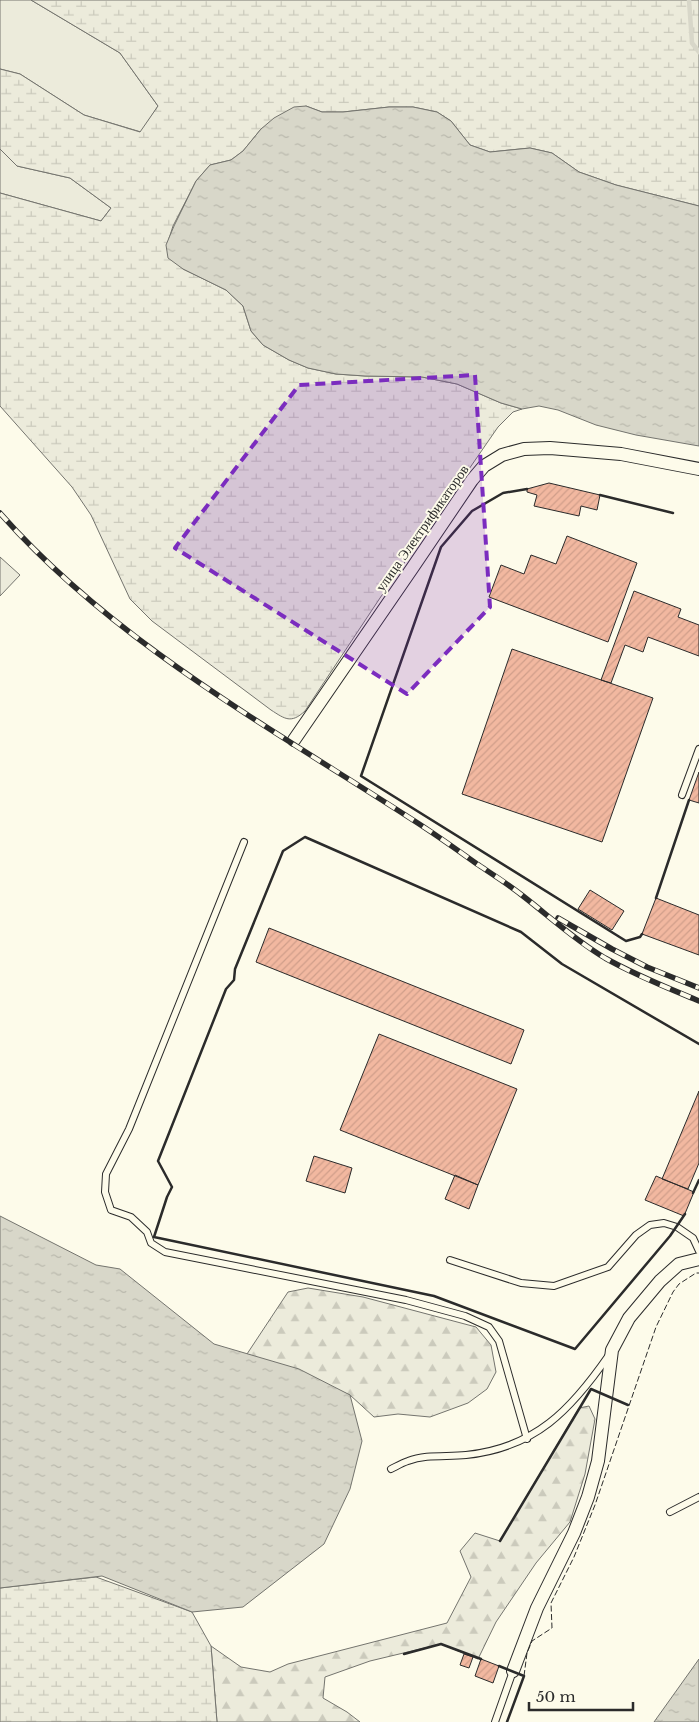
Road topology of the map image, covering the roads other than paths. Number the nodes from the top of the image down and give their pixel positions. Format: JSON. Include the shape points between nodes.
{"nodes":[{"id":1,"x":699,"y":469,"type":"edge"},
{"id":2,"x":294,"y":740,"type":"dead end"},
{"id":3,"x":699,"y":749,"type":"edge"},
{"id":4,"x":682,"y":795,"type":"dead end"},
{"id":5,"x":244,"y":842,"type":"dead end"},
{"id":6,"x":699,"y":1251,"type":"edge"},
{"id":7,"x":699,"y":1259,"type":"edge"},
{"id":8,"x":450,"y":1260,"type":"dead end"},
{"id":9,"x":612,"y":1350,"type":"junction"},
{"id":10,"x":527,"y":1439,"type":"junction"},
{"id":11,"x":391,"y":1469,"type":"dead end"},
{"id":12,"x":699,"y":1498,"type":"edge"},
{"id":13,"x":670,"y":1512,"type":"dead end"},
{"id":14,"x":513,"y":1671,"type":"joint"},
{"id":15,"x":496,"y":1722,"type":"edge"}],
"edges":[{"from":1,"to":2,"type":"street","name":"улица Электрификаторов","via":[[621,454],[550,448],[502,454],[484,466]]},
{"from":3,"to":4,"type":"lane"},
{"from":5,"to":10,"type":"lane","via":[[129,1129],[106,1174],[105,1192],[111,1210],[131,1217],[147,1232],[151,1243],[165,1252],[406,1300],[465,1316],[489,1327],[499,1341]]},
{"from":6,"to":8,"type":"lane","via":[[692,1238],[677,1227],[664,1223],[650,1225],[608,1267],[554,1286],[521,1283]]},
{"from":7,"to":9,"type":"street","via":[[678,1264],[660,1280],[629,1318]]},
{"from":9,"to":10,"type":"lane","via":[[574,1400],[554,1420]]},
{"from":9,"to":14,"type":"street","via":[[598,1461],[588,1497],[537,1608]]},
{"from":10,"to":11,"type":"lane","via":[[499,1449],[466,1455],[410,1460]]},
{"from":12,"to":13,"type":"lane"},
{"from":14,"to":15,"type":"lane"}]}
